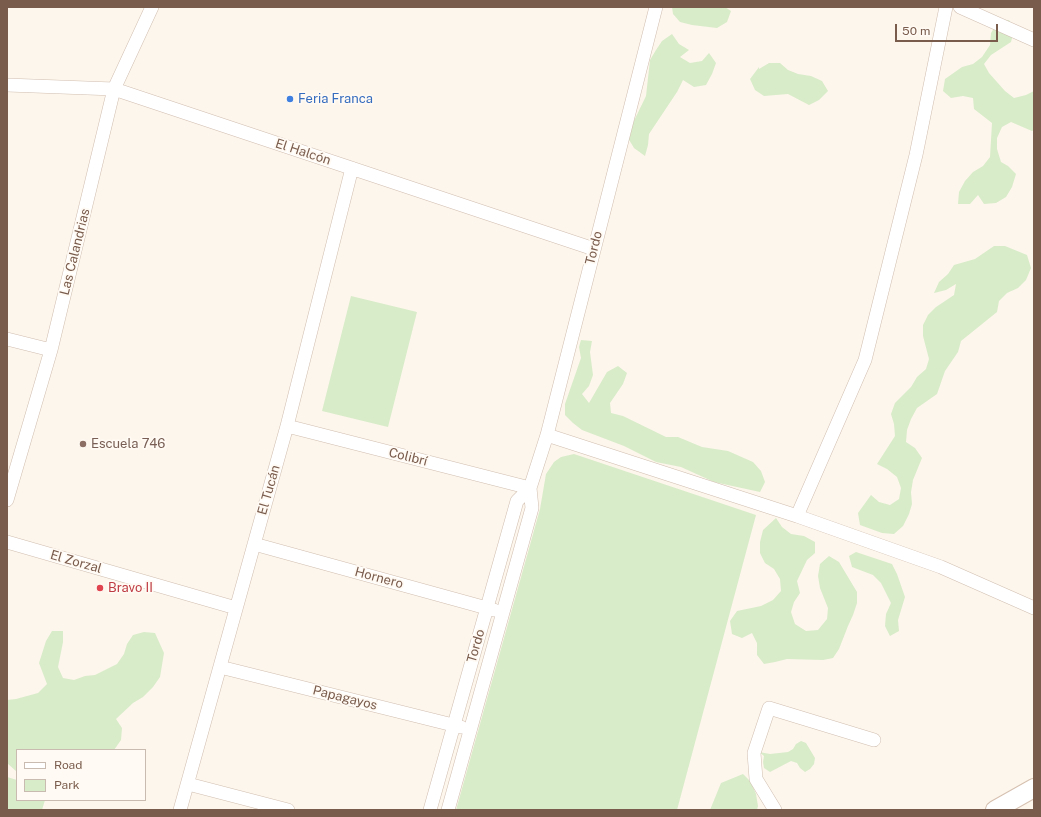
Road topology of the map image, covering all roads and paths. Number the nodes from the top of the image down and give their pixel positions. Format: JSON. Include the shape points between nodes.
{"nodes":[{"id":1,"x":152,"y":7,"type":"edge"},
{"id":2,"x":656,"y":7,"type":"edge"},
{"id":3,"x":946,"y":7,"type":"edge"},
{"id":4,"x":960,"y":7,"type":"edge"},
{"id":5,"x":1034,"y":40,"type":"edge"},
{"id":6,"x":7,"y":85,"type":"edge"},
{"id":7,"x":114,"y":89,"type":"junction"},
{"id":8,"x":352,"y":168,"type":"junction"},
{"id":9,"x":594,"y":249,"type":"junction"},
{"id":10,"x":7,"y":339,"type":"edge"},
{"id":11,"x":51,"y":350,"type":"junction"},
{"id":12,"x":287,"y":426,"type":"junction"},
{"id":13,"x":547,"y":435,"type":"junction"},
{"id":14,"x":10,"y":476,"type":"edge"},
{"id":15,"x":530,"y":488,"type":"junction"},
{"id":16,"x":7,"y":500,"type":"edge"},
{"id":17,"x":796,"y":516,"type":"junction"},
{"id":18,"x":7,"y":542,"type":"edge"},
{"id":19,"x":254,"y":544,"type":"junction"},
{"id":20,"x":236,"y":608,"type":"junction"},
{"id":21,"x":487,"y":608,"type":"junction"},
{"id":22,"x":1034,"y":608,"type":"edge"},
{"id":23,"x":503,"y":612,"type":"junction"},
{"id":24,"x":220,"y":667,"type":"junction"},
{"id":25,"x":454,"y":725,"type":"junction"},
{"id":26,"x":470,"y":730,"type":"junction"},
{"id":27,"x":874,"y":740,"type":"dead end"},
{"id":28,"x":188,"y":784,"type":"junction"},
{"id":29,"x":1034,"y":788,"type":"edge"},
{"id":30,"x":180,"y":810,"type":"edge"},
{"id":31,"x":288,"y":810,"type":"edge"},
{"id":32,"x":430,"y":810,"type":"edge"},
{"id":33,"x":448,"y":810,"type":"edge"},
{"id":34,"x":775,"y":810,"type":"edge"},
{"id":35,"x":995,"y":810,"type":"edge"}],
"edges":[{"from":1,"to":7,"type":"street","name":"Las Calandrias"},
{"from":2,"to":9,"type":"street","name":"Tordo"},
{"from":3,"to":17,"type":"street","via":[[916,155],[865,360]]},
{"from":4,"to":5,"type":"street"},
{"from":6,"to":7,"type":"street","name":"El Halcón"},
{"from":7,"to":8,"type":"street","name":"El Halcón"},
{"from":7,"to":11,"type":"street","name":"Las Calandrias"},
{"from":8,"to":9,"type":"street","name":"El Halcón"},
{"from":8,"to":12,"type":"street","name":"El Tucán"},
{"from":9,"to":13,"type":"street","name":"Tordo"},
{"from":10,"to":11,"type":"street"},
{"from":11,"to":14,"type":"street","name":"Las Calandrias"},
{"from":12,"to":15,"type":"street","name":"Colibrí"},
{"from":12,"to":19,"type":"street","name":"El Tucán"},
{"from":13,"to":15,"type":"street","name":"Tordo"},
{"from":13,"to":17,"type":"street"},
{"from":14,"to":16,"type":"street","name":"Las Calandrias"},
{"from":15,"to":21,"type":"street","name":"Tordo","via":[[517,500]]},
{"from":15,"to":23,"type":"street","name":"Tordo","via":[[532,508]]},
{"from":17,"to":22,"type":"street","via":[[941,567]]},
{"from":18,"to":20,"type":"street","name":"El Zorzal"},
{"from":19,"to":20,"type":"street","name":"El Tucán"},
{"from":19,"to":21,"type":"street","name":"Hornero"},
{"from":20,"to":24,"type":"street","name":"El Tucán"},
{"from":21,"to":23,"type":"street","name":"Hornero"},
{"from":21,"to":25,"type":"street","name":"Tordo"},
{"from":23,"to":26,"type":"street","name":"Tordo"},
{"from":24,"to":25,"type":"street","name":"Papagayos"},
{"from":24,"to":28,"type":"street","name":"El Tucán"},
{"from":25,"to":26,"type":"street","name":"Papagayos"},
{"from":25,"to":32,"type":"street","name":"Tordo"},
{"from":26,"to":33,"type":"street","name":"Tordo"},
{"from":27,"to":34,"type":"street","via":[[770,708],[754,753],[756,778]]},
{"from":28,"to":30,"type":"street","name":"El Tucán"},
{"from":28,"to":31,"type":"street"},
{"from":29,"to":35,"type":"main road"}]}
